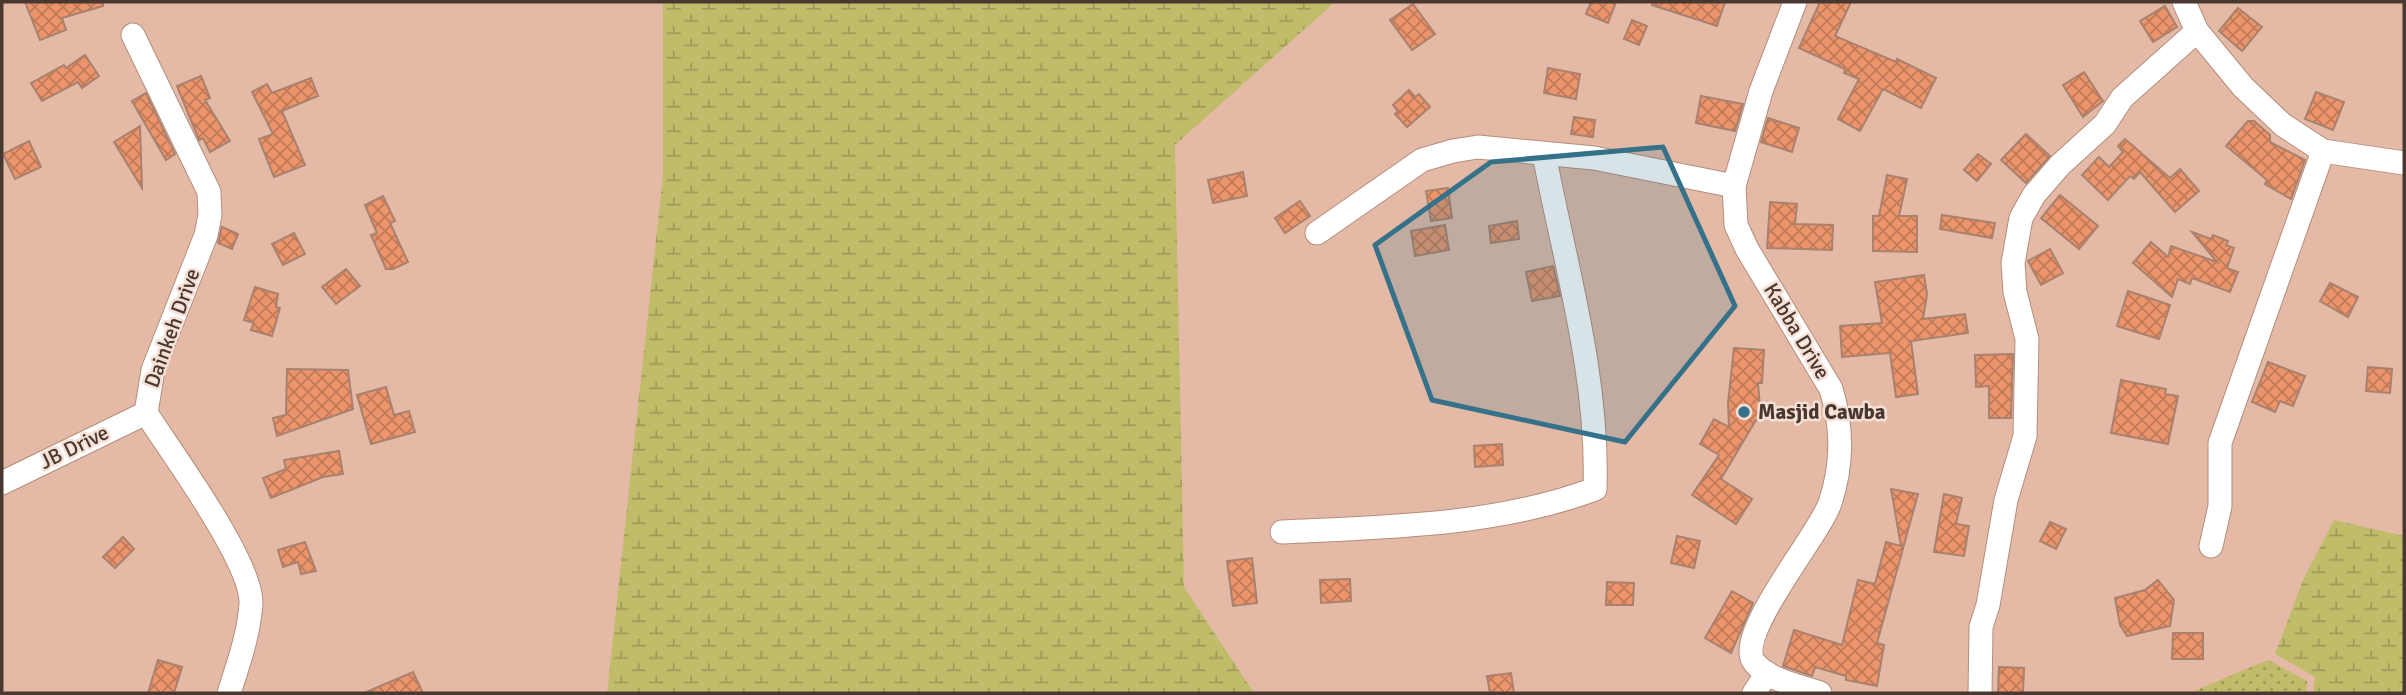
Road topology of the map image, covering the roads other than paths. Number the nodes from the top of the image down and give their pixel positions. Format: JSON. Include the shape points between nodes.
{"nodes":[{"id":1,"x":1795,"y":2,"type":"edge"},
{"id":2,"x":2184,"y":2,"type":"edge"},
{"id":3,"x":2197,"y":31,"type":"junction"},
{"id":4,"x":133,"y":35,"type":"dead end"},
{"id":5,"x":2323,"y":151,"type":"junction"},
{"id":6,"x":1544,"y":154,"type":"junction"},
{"id":7,"x":2404,"y":163,"type":"edge"},
{"id":8,"x":1734,"y":186,"type":"junction"},
{"id":9,"x":1317,"y":233,"type":"dead end"},
{"id":10,"x":146,"y":413,"type":"junction"},
{"id":11,"x":2,"y":483,"type":"edge"},
{"id":12,"x":1282,"y":532,"type":"dead end"},
{"id":13,"x":2211,"y":546,"type":"dead end"},
{"id":14,"x":1767,"y":673,"type":"junction"},
{"id":15,"x":229,"y":693,"type":"edge"},
{"id":16,"x":1754,"y":693,"type":"edge"},
{"id":17,"x":1821,"y":693,"type":"edge"},
{"id":18,"x":1980,"y":693,"type":"edge"}],
"edges":[{"from":1,"to":8,"type":"street","name":"Kabba Drive","via":[[1761,91]]},
{"from":2,"to":3,"type":"street"},
{"from":3,"to":5,"type":"street","via":[[2243,87]]},
{"from":3,"to":18,"type":"street","via":[[2122,97],[2105,124],[2034,195],[2021,218],[2013,263],[2026,339],[2025,436],[2006,500],[1980,627]]},
{"from":4,"to":10,"type":"street","name":"Dainkeh Drive","via":[[209,192],[210,215],[153,370]]},
{"from":5,"to":7,"type":"street"},
{"from":5,"to":13,"type":"street","via":[[2220,443],[2220,506]]},
{"from":6,"to":8,"type":"street","via":[[1594,158]]},
{"from":6,"to":9,"type":"street","via":[[1478,148],[1422,160]]},
{"from":6,"to":12,"type":"street","via":[[1583,347],[1595,489],[1513,512]]},
{"from":8,"to":14,"type":"street","name":"Kabba Drive","via":[[1736,225],[1831,389],[1839,414],[1839,475],[1829,507],[1752,638],[1749,650],[1754,662]]},
{"from":10,"to":11,"type":"street","name":"JB Drive"},
{"from":10,"to":15,"type":"street","name":"Dainkeh Drive","via":[[249,581],[251,604]]},
{"from":14,"to":16,"type":"street"},
{"from":14,"to":17,"type":"street"}]}
